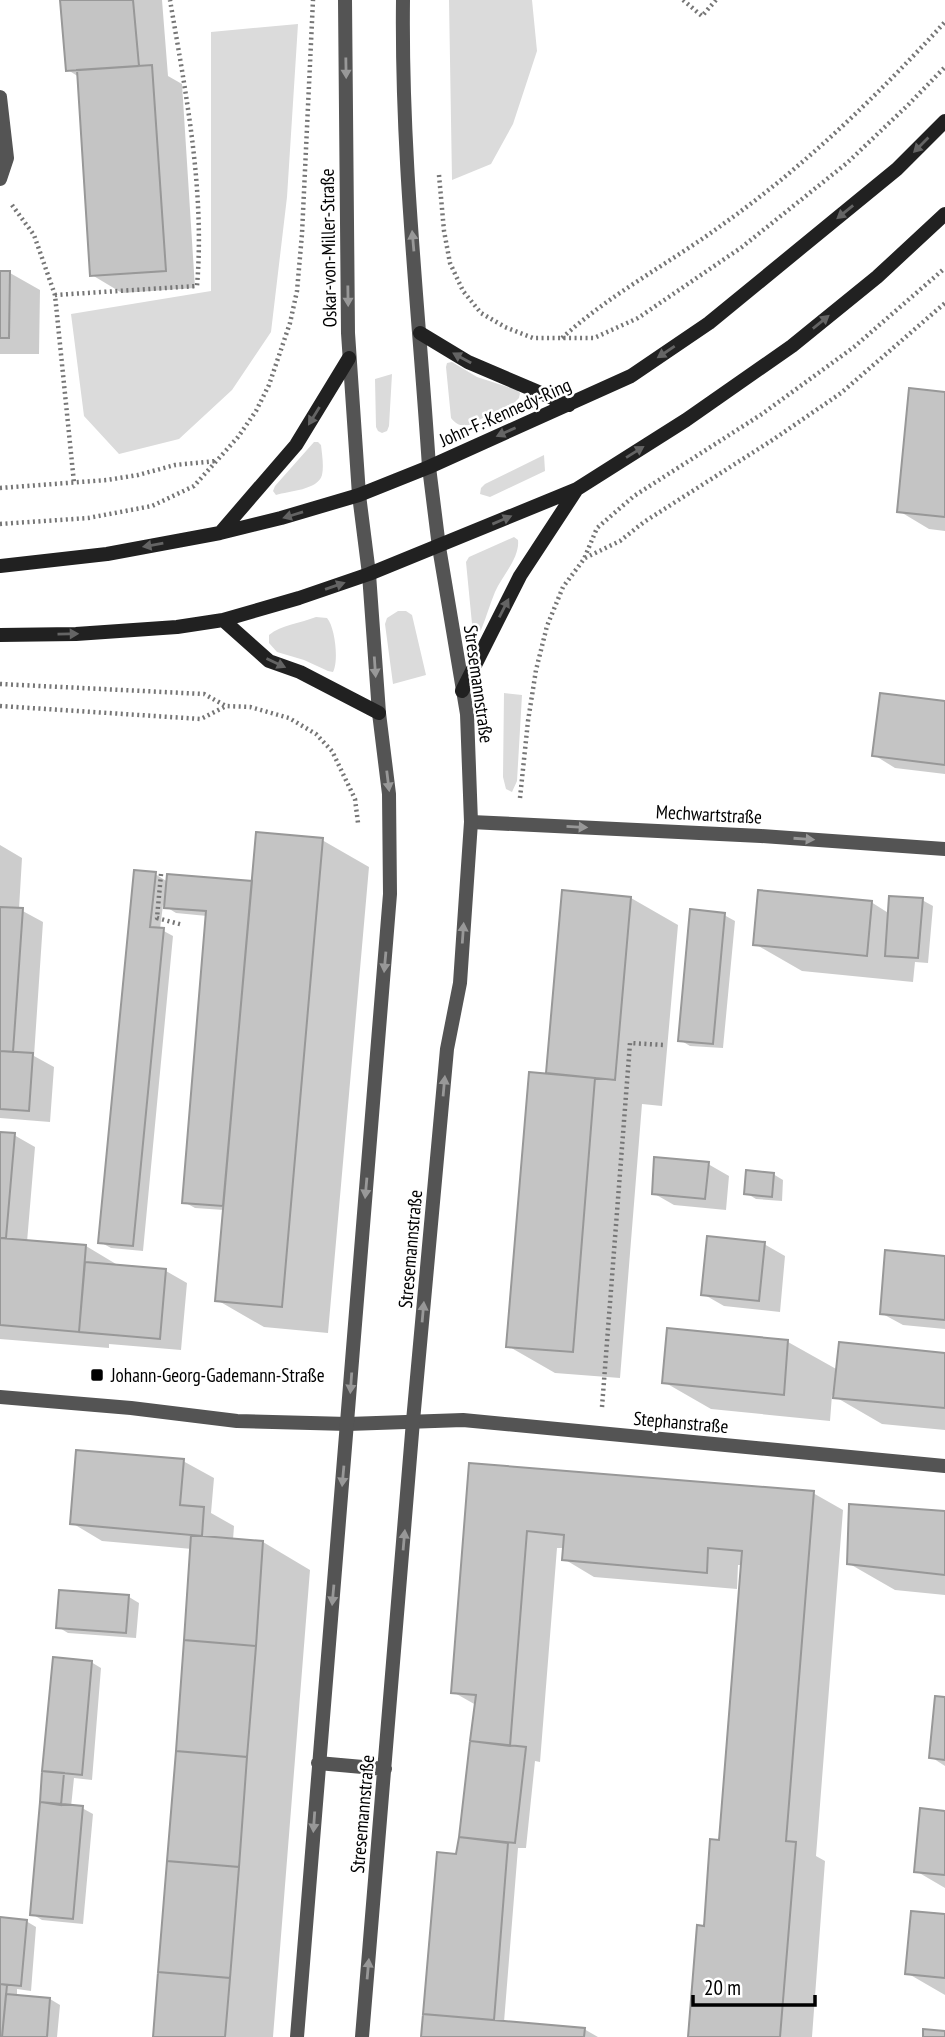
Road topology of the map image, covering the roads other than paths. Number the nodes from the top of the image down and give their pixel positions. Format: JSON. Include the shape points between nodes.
{"nodes":[{"id":1,"x":345,"y":0,"type":"edge"},
{"id":2,"x":403,"y":0,"type":"edge"},
{"id":3,"x":0,"y":97,"type":"edge"},
{"id":4,"x":945,"y":121,"type":"edge"},
{"id":5,"x":0,"y":179,"type":"edge"},
{"id":6,"x":945,"y":214,"type":"edge"},
{"id":7,"x":420,"y":333,"type":"junction"},
{"id":8,"x":349,"y":358,"type":"junction"},
{"id":9,"x":569,"y":405,"type":"junction"},
{"id":10,"x":429,"y":467,"type":"junction"},
{"id":11,"x":577,"y":489,"type":"junction"},
{"id":12,"x":359,"y":495,"type":"junction"},
{"id":13,"x":220,"y":533,"type":"junction"},
{"id":14,"x":439,"y":547,"type":"junction"},
{"id":15,"x":0,"y":566,"type":"edge"},
{"id":16,"x":369,"y":574,"type":"junction"},
{"id":17,"x":223,"y":620,"type":"junction"},
{"id":18,"x":0,"y":635,"type":"edge"},
{"id":19,"x":462,"y":691,"type":"junction"},
{"id":20,"x":379,"y":713,"type":"junction"},
{"id":21,"x":471,"y":822,"type":"junction"},
{"id":22,"x":945,"y":849,"type":"edge"},
{"id":23,"x":0,"y":1397,"type":"edge"},
{"id":24,"x":413,"y":1422,"type":"junction"},
{"id":25,"x":348,"y":1424,"type":"junction"},
{"id":26,"x":945,"y":1466,"type":"edge"},
{"id":27,"x":318,"y":1763,"type":"junction"},
{"id":28,"x":385,"y":1769,"type":"junction"},
{"id":29,"x":297,"y":2037,"type":"edge"},
{"id":30,"x":362,"y":2037,"type":"edge"}],
"edges":[{"from":1,"to":8,"type":"street","name":"Oskar-von-Miller-Straße","one_way":true},
{"from":7,"to":2,"type":"street","one_way":true},
{"from":3,"to":5,"type":"street","via":[[7,158]]},
{"from":4,"to":9,"type":"main road","name":"John-F.-Kennedy-Ring","one_way":true,"via":[[897,169],[709,323],[631,376]]},
{"from":11,"to":6,"type":"main road","one_way":true,"via":[[686,421],[792,346]]},
{"from":9,"to":7,"type":"main road","one_way":true,"via":[[468,362]]},
{"from":7,"to":10,"type":"street"},
{"from":8,"to":12,"type":"street","name":"Oskar-von-Miller-Straße"},
{"from":8,"to":13,"type":"main road","one_way":true,"via":[[296,445]]},
{"from":9,"to":10,"type":"main road","name":"John-F.-Kennedy-Ring","one_way":true},
{"from":10,"to":12,"type":"main road","name":"John-F.-Kennedy-Ring"},
{"from":10,"to":14,"type":"street","name":"Stresemannstraße"},
{"from":14,"to":11,"type":"main road","one_way":true},
{"from":19,"to":11,"type":"main road","one_way":true,"via":[[520,576]]},
{"from":12,"to":13,"type":"main road","name":"John-F.-Kennedy-Ring","one_way":true},
{"from":12,"to":16,"type":"street"},
{"from":13,"to":15,"type":"main road","name":"John-F.-Kennedy-Ring","one_way":true,"via":[[107,554]]},
{"from":14,"to":16,"type":"main road"},
{"from":14,"to":19,"type":"street","name":"Stresemannstraße"},
{"from":17,"to":16,"type":"main road","one_way":true},
{"from":16,"to":20,"type":"street","one_way":true},
{"from":18,"to":17,"type":"main road","one_way":true,"via":[[76,634]]},
{"from":17,"to":20,"type":"main road","one_way":true,"via":[[269,662],[300,672]]},
{"from":19,"to":21,"type":"street","name":"Stresemannstraße"},
{"from":20,"to":25,"type":"street","one_way":true,"via":[[389,794],[390,894]]},
{"from":21,"to":22,"type":"street","name":"Mechwartstraße","one_way":true},
{"from":24,"to":21,"type":"street","name":"Stresemannstraße","one_way":true,"via":[[447,1049],[460,983]]},
{"from":23,"to":25,"type":"street","via":[[237,1421]]},
{"from":24,"to":25,"type":"street"},
{"from":24,"to":26,"type":"street","name":"Stephanstraße","via":[[463,1420]]},
{"from":28,"to":24,"type":"street","name":"Stresemannstraße","one_way":true},
{"from":25,"to":27,"type":"street","one_way":true},
{"from":27,"to":28,"type":"street"},
{"from":27,"to":29,"type":"street","one_way":true},
{"from":30,"to":28,"type":"street","name":"Stresemannstraße","one_way":true}]}
